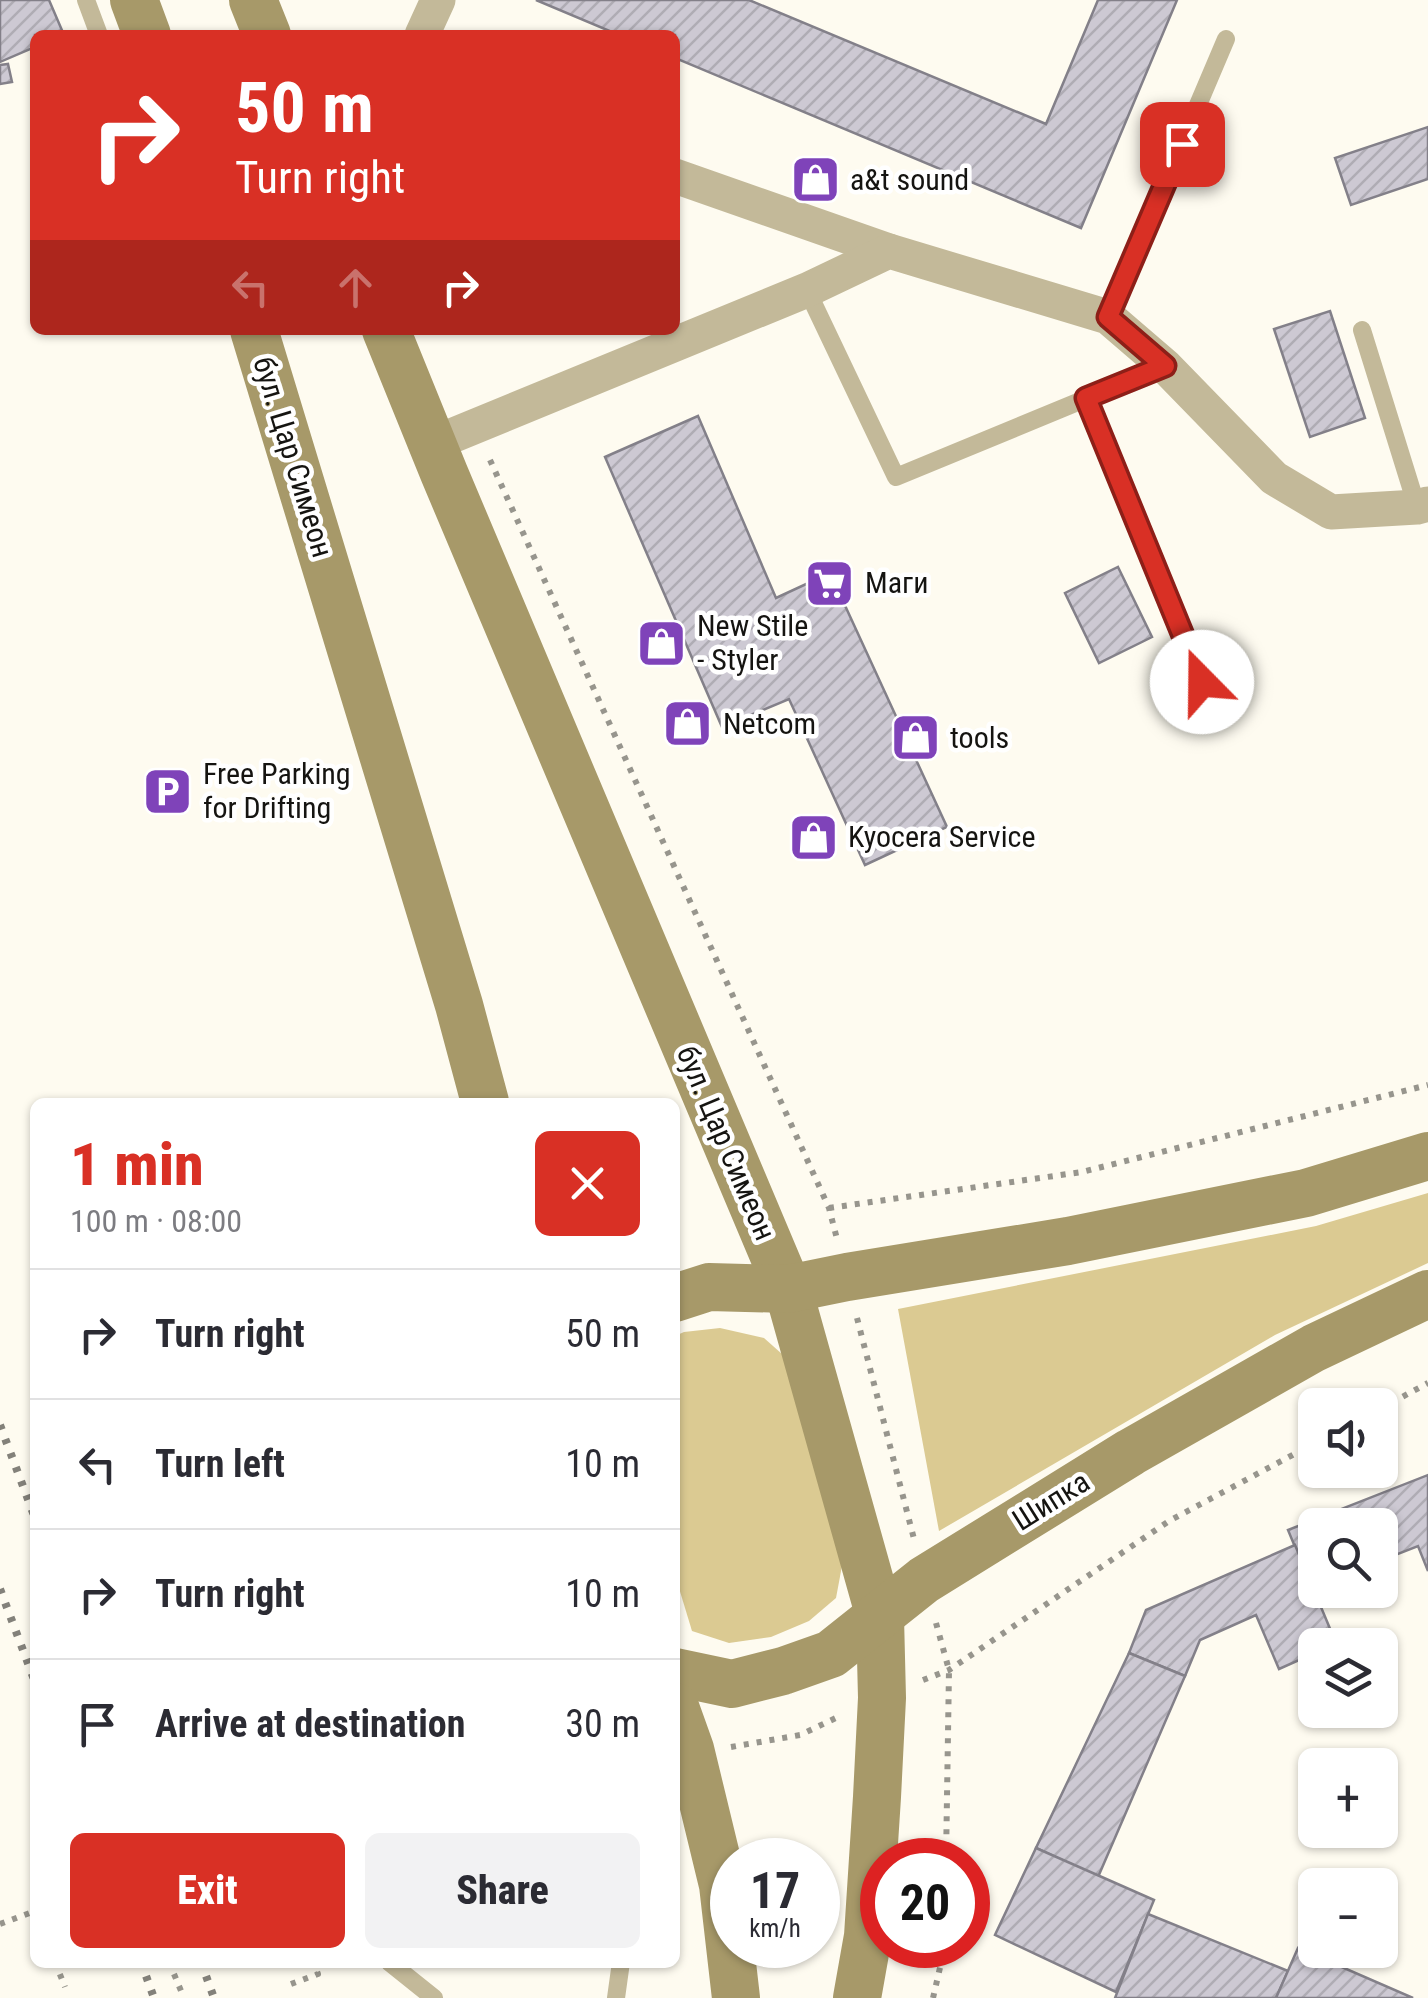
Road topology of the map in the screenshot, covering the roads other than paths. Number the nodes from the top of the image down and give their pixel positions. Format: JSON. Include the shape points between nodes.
{"nodes":[{"id":1,"x":86,"y":0,"type":"edge"},
{"id":2,"x":134,"y":0,"type":"edge"},
{"id":3,"x":253,"y":0,"type":"edge"},
{"id":4,"x":438,"y":0,"type":"edge"},
{"id":5,"x":97,"y":30,"type":"edge"},
{"id":6,"x":146,"y":30,"type":"edge"},
{"id":7,"x":265,"y":30,"type":"edge"},
{"id":8,"x":424,"y":30,"type":"edge"},
{"id":9,"x":1226,"y":39,"type":"dead end"},
{"id":10,"x":680,"y":178,"type":"edge"},
{"id":11,"x":889,"y":251,"type":"junction"},
{"id":12,"x":806,"y":290,"type":"junction"},
{"id":13,"x":1108,"y":317,"type":"junction"},
{"id":14,"x":1362,"y":330,"type":"dead end"},
{"id":15,"x":256,"y":335,"type":"edge"},
{"id":16,"x":388,"y":335,"type":"edge"},
{"id":17,"x":1165,"y":366,"type":"junction"},
{"id":18,"x":1086,"y":398,"type":"junction"},
{"id":19,"x":432,"y":444,"type":"junction"},
{"id":20,"x":1423,"y":506,"type":"edge"},
{"id":21,"x":1202,"y":682,"type":"dead end"},
{"id":22,"x":484,"y":1098,"type":"edge"},
{"id":23,"x":1428,"y":1156,"type":"edge"},
{"id":24,"x":788,"y":1288,"type":"junction"},
{"id":25,"x":1428,"y":1294,"type":"edge"},
{"id":26,"x":680,"y":1296,"type":"edge"},
{"id":27,"x":880,"y":1617,"type":"junction"},
{"id":28,"x":680,"y":1673,"type":"edge"},
{"id":29,"x":682,"y":1728,"type":"edge"},
{"id":30,"x":396,"y":1968,"type":"edge"},
{"id":31,"x":620,"y":1968,"type":"edge"},
{"id":32,"x":434,"y":1998,"type":"edge"},
{"id":33,"x":616,"y":1998,"type":"edge"},
{"id":34,"x":736,"y":1998,"type":"edge"},
{"id":35,"x":857,"y":1998,"type":"edge"}],
"edges":[{"from":1,"to":5,"type":"lane"},
{"from":2,"to":6,"type":"main road"},
{"from":3,"to":7,"type":"main road"},
{"from":4,"to":8,"type":"street"},
{"from":9,"to":13,"type":"lane"},
{"from":10,"to":11,"type":"street"},
{"from":11,"to":12,"type":"street"},
{"from":11,"to":13,"type":"street"},
{"from":12,"to":18,"type":"lane","via":[[896,477]]},
{"from":12,"to":19,"type":"street"},
{"from":13,"to":17,"type":"street"},
{"from":14,"to":20,"type":"lane"},
{"from":15,"to":22,"type":"main road","name":"бул. Цар Симеон"},
{"from":16,"to":19,"type":"main road","name":"бул. Цар Симеон"},
{"from":17,"to":18,"type":"lane"},
{"from":17,"to":20,"type":"street","via":[[1274,478],[1331,512]]},
{"from":18,"to":21,"type":"lane"},
{"from":19,"to":24,"type":"main road","name":"бул. Цар Симеон"},
{"from":23,"to":24,"type":"main road","via":[[1306,1193]]},
{"from":24,"to":26,"type":"main road","via":[[708,1288]]},
{"from":24,"to":27,"type":"main road","name":"бул. Цар Симеон"},
{"from":25,"to":27,"type":"main road","name":"Шипка","via":[[1297,1357],[1131,1452],[924,1580]]},
{"from":27,"to":28,"type":"main road","name":"Шипка","via":[[830,1654],[783,1671],[732,1684]]},
{"from":27,"to":35,"type":"main road","name":"бул. Цар Симеон","via":[[882,1698],[868,1936]]},
{"from":29,"to":34,"type":"main road","via":[[723,1885]]},
{"from":30,"to":32,"type":"lane"},
{"from":31,"to":33,"type":"lane"}]}
